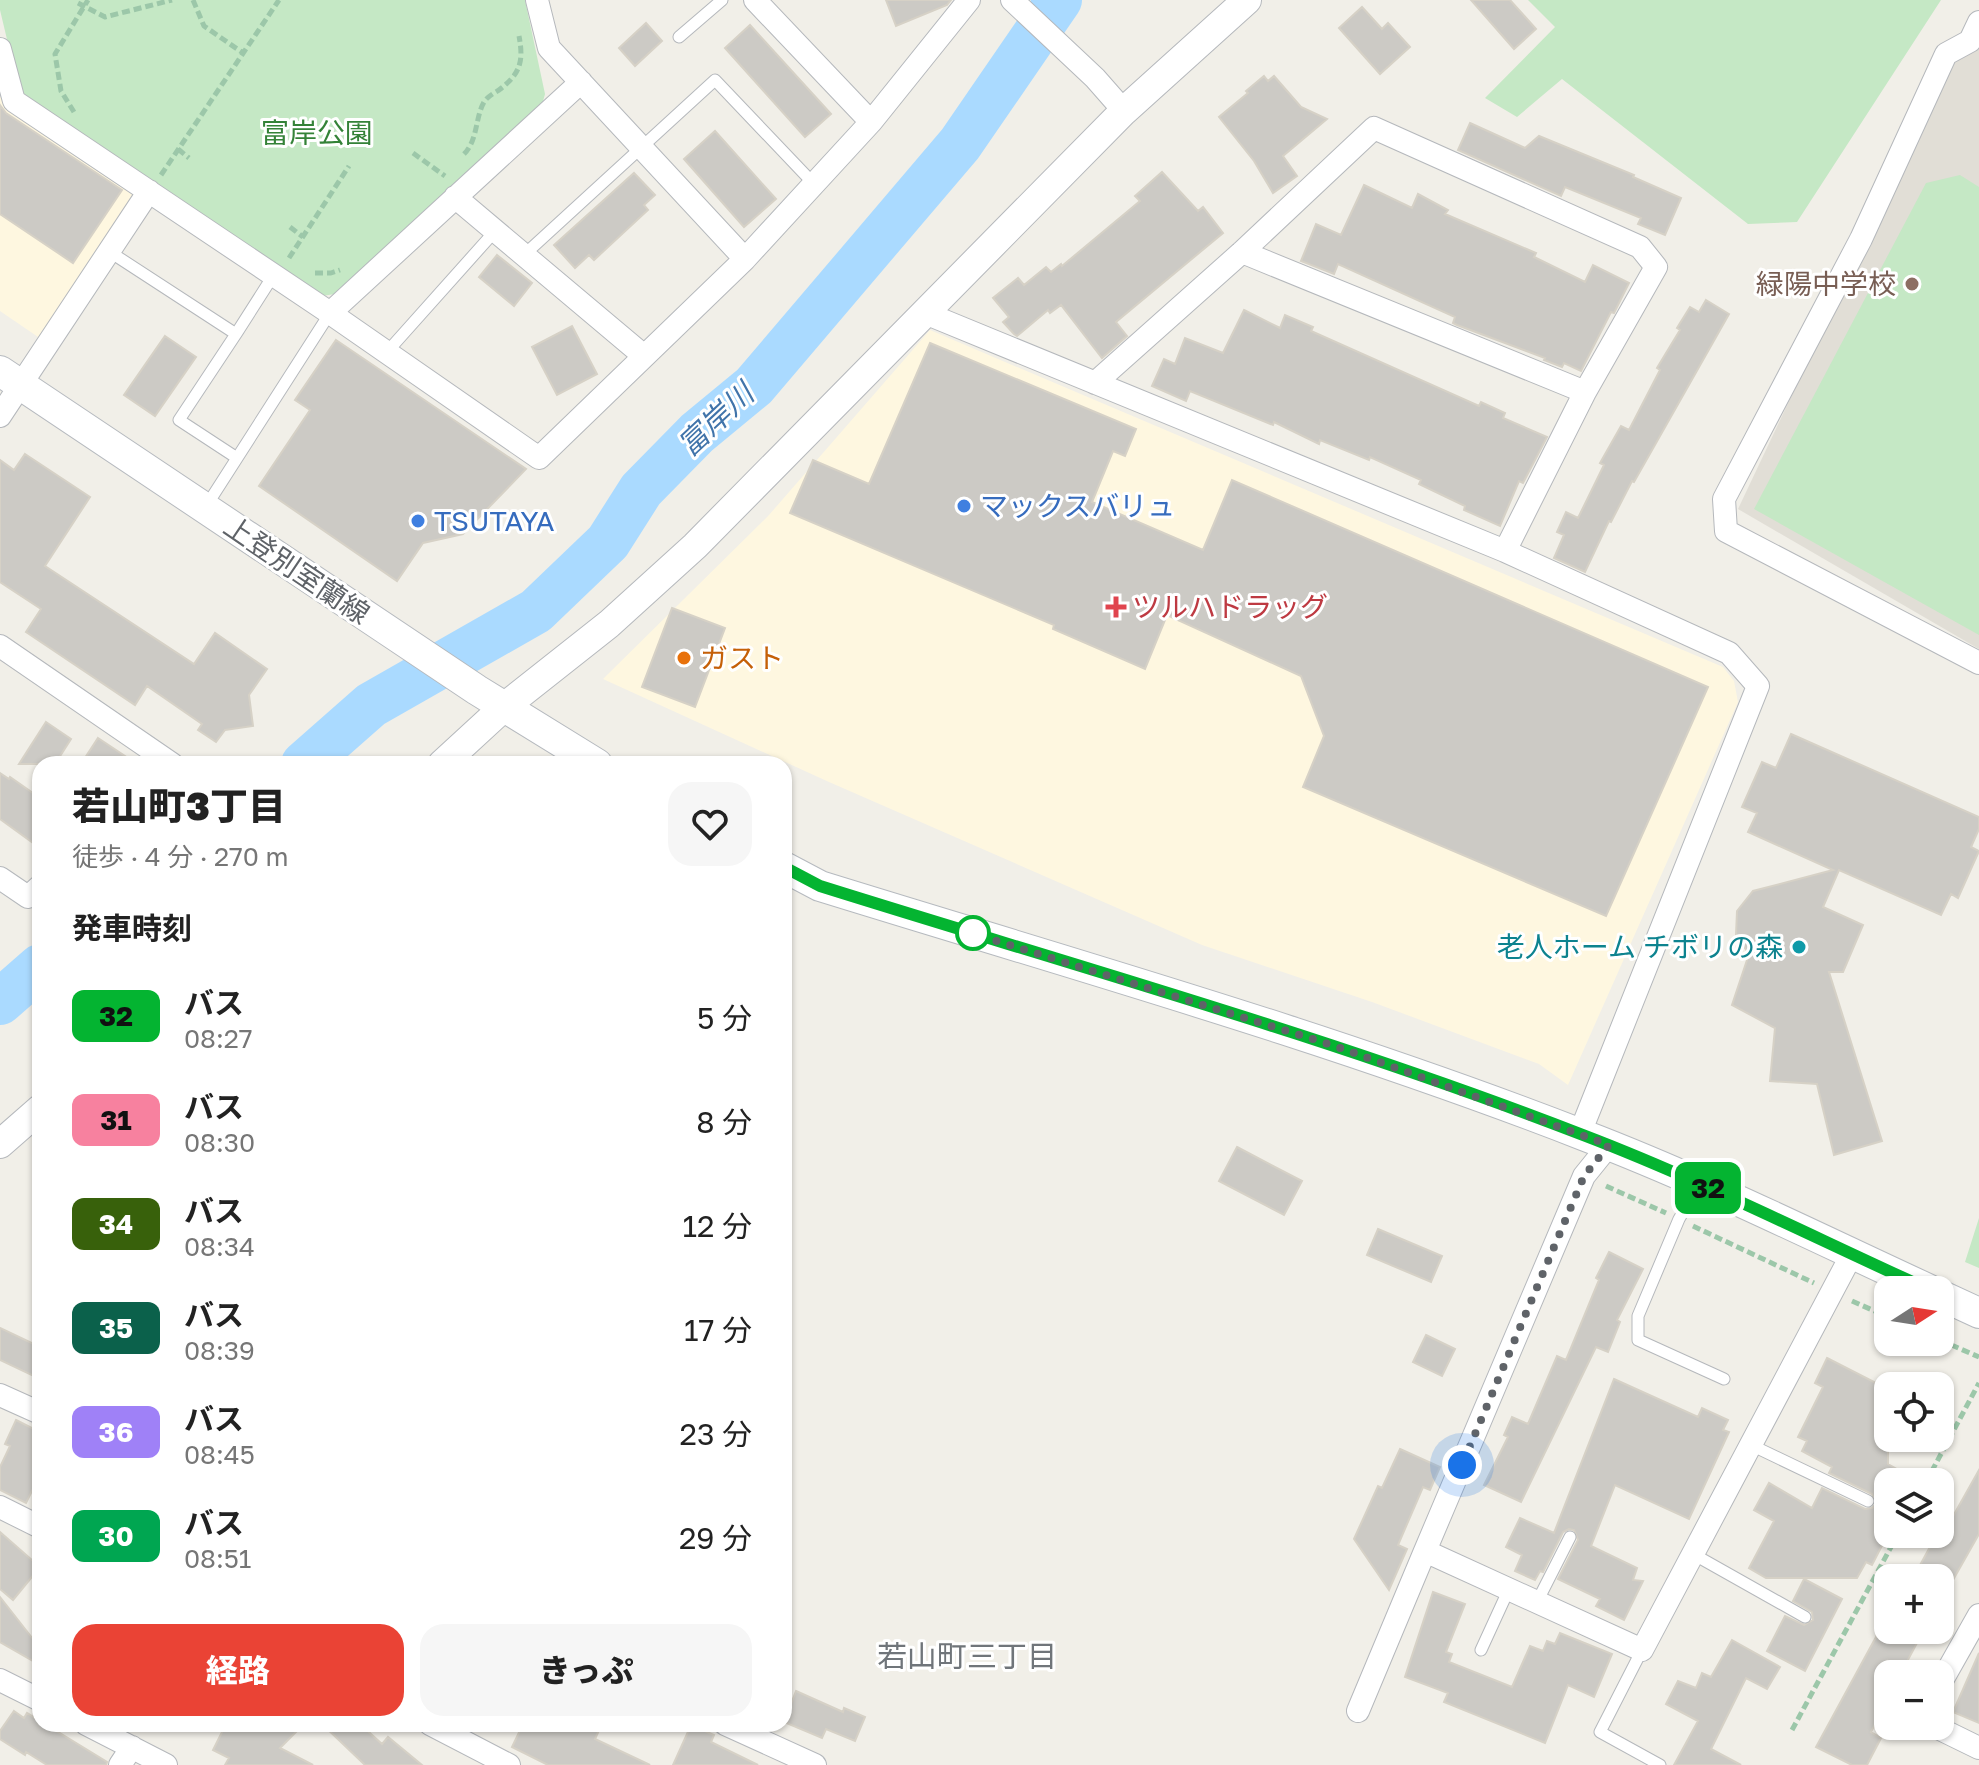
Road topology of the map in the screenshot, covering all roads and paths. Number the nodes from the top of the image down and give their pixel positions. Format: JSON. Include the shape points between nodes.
{"nodes":[{"id":1,"x":172,"y":0,"type":"edge"},
{"id":2,"x":193,"y":0,"type":"edge"},
{"id":3,"x":279,"y":0,"type":"edge"},
{"id":4,"x":537,"y":0,"type":"edge"},
{"id":5,"x":722,"y":0,"type":"edge"},
{"id":6,"x":755,"y":0,"type":"edge"},
{"id":7,"x":969,"y":0,"type":"edge"},
{"id":8,"x":1247,"y":0,"type":"edge"},
{"id":9,"x":83,"y":3,"type":"edge"},
{"id":10,"x":1016,"y":4,"type":"edge"},
{"id":11,"x":517,"y":27,"type":"dead end"},
{"id":12,"x":1976,"y":36,"type":"edge"},
{"id":13,"x":679,"y":37,"type":"dead end"},
{"id":14,"x":0,"y":49,"type":"edge"},
{"id":15,"x":243,"y":53,"type":"junction"},
{"id":16,"x":3,"y":74,"type":"edge"},
{"id":17,"x":581,"y":82,"type":"junction"},
{"id":18,"x":1124,"y":111,"type":"junction"},
{"id":19,"x":80,"y":119,"type":"dead end"},
{"id":20,"x":871,"y":122,"type":"junction"},
{"id":21,"x":641,"y":147,"type":"junction"},
{"id":22,"x":178,"y":149,"type":"junction"},
{"id":23,"x":413,"y":153,"type":"dead end"},
{"id":24,"x":189,"y":158,"type":"dead end"},
{"id":25,"x":460,"y":158,"type":"dead end"},
{"id":26,"x":150,"y":166,"type":"dead end"},
{"id":27,"x":349,"y":166,"type":"dead end"},
{"id":28,"x":451,"y":166,"type":"dead end"},
{"id":29,"x":443,"y":174,"type":"junction"},
{"id":30,"x":156,"y":182,"type":"junction"},
{"id":31,"x":174,"y":182,"type":"dead end"},
{"id":32,"x":432,"y":184,"type":"dead end"},
{"id":33,"x":814,"y":184,"type":"junction"},
{"id":34,"x":459,"y":193,"type":"junction"},
{"id":35,"x":290,"y":227,"type":"dead end"},
{"id":36,"x":497,"y":230,"type":"junction"},
{"id":37,"x":303,"y":237,"type":"junction"},
{"id":38,"x":276,"y":249,"type":"dead end"},
{"id":39,"x":110,"y":252,"type":"junction"},
{"id":40,"x":1242,"y":252,"type":"junction"},
{"id":41,"x":525,"y":254,"type":"junction"},
{"id":42,"x":289,"y":258,"type":"junction"},
{"id":43,"x":745,"y":259,"type":"junction"},
{"id":44,"x":300,"y":265,"type":"dead end"},
{"id":45,"x":347,"y":265,"type":"dead end"},
{"id":46,"x":312,"y":272,"type":"dead end"},
{"id":47,"x":273,"y":276,"type":"junction"},
{"id":48,"x":330,"y":313,"type":"junction"},
{"id":49,"x":925,"y":313,"type":"junction"},
{"id":50,"x":236,"y":334,"type":"junction"},
{"id":51,"x":387,"y":352,"type":"junction"},
{"id":52,"x":644,"y":356,"type":"junction"},
{"id":53,"x":10,"y":378,"type":"edge"},
{"id":54,"x":1095,"y":383,"type":"junction"},
{"id":55,"x":1585,"y":392,"type":"junction"},
{"id":56,"x":0,"y":416,"type":"edge"},
{"id":57,"x":237,"y":458,"type":"junction"},
{"id":58,"x":205,"y":508,"type":"junction"},
{"id":59,"x":1505,"y":551,"type":"junction"},
{"id":60,"x":0,"y":646,"type":"edge"},
{"id":61,"x":1979,"y":663,"type":"edge"},
{"id":62,"x":504,"y":707,"type":"junction"},
{"id":63,"x":160,"y":756,"type":"edge"},
{"id":64,"x":451,"y":756,"type":"edge"},
{"id":65,"x":584,"y":756,"type":"edge"},
{"id":66,"x":792,"y":871,"type":"edge"},
{"id":67,"x":0,"y":878,"type":"edge"},
{"id":68,"x":32,"y":893,"type":"edge"},
{"id":69,"x":32,"y":1116,"type":"edge"},
{"id":70,"x":1580,"y":1133,"type":"junction"},
{"id":71,"x":0,"y":1144,"type":"edge"},
{"id":72,"x":1609,"y":1145,"type":"junction"},
{"id":73,"x":1584,"y":1176,"type":"junction"},
{"id":74,"x":1699,"y":1184,"type":"junction"},
{"id":75,"x":1679,"y":1219,"type":"junction"},
{"id":76,"x":1852,"y":1254,"type":"junction"},
{"id":77,"x":1900,"y":1276,"type":"edge"},
{"id":78,"x":1833,"y":1292,"type":"junction"},
{"id":79,"x":1954,"y":1301,"type":"edge"},
{"id":80,"x":1874,"y":1311,"type":"edge"},
{"id":81,"x":1979,"y":1313,"type":"edge"},
{"id":82,"x":1954,"y":1346,"type":"edge"},
{"id":83,"x":1979,"y":1357,"type":"edge"},
{"id":84,"x":1724,"y":1379,"type":"dead end"},
{"id":85,"x":1979,"y":1383,"type":"edge"},
{"id":86,"x":0,"y":1395,"type":"edge"},
{"id":87,"x":32,"y":1409,"type":"edge"},
{"id":88,"x":1751,"y":1445,"type":"junction"},
{"id":89,"x":1933,"y":1468,"type":"edge"},
{"id":90,"x":1868,"y":1501,"type":"dead end"},
{"id":91,"x":0,"y":1507,"type":"edge"},
{"id":92,"x":32,"y":1523,"type":"edge"},
{"id":93,"x":1570,"y":1537,"type":"dead end"},
{"id":94,"x":1890,"y":1548,"type":"edge"},
{"id":95,"x":1425,"y":1551,"type":"junction"},
{"id":96,"x":1693,"y":1554,"type":"junction"},
{"id":97,"x":1509,"y":1589,"type":"junction"},
{"id":98,"x":1537,"y":1602,"type":"junction"},
{"id":99,"x":1979,"y":1615,"type":"edge"},
{"id":100,"x":1805,"y":1617,"type":"dead end"},
{"id":101,"x":1481,"y":1650,"type":"dead end"},
{"id":102,"x":1642,"y":1650,"type":"junction"},
{"id":103,"x":1954,"y":1660,"type":"edge"},
{"id":104,"x":0,"y":1680,"type":"edge"},
{"id":105,"x":32,"y":1696,"type":"edge"},
{"id":106,"x":1358,"y":1711,"type":"dead end"},
{"id":107,"x":1792,"y":1730,"type":"dead end"},
{"id":108,"x":96,"y":1732,"type":"edge"},
{"id":109,"x":445,"y":1732,"type":"edge"},
{"id":110,"x":743,"y":1732,"type":"edge"},
{"id":111,"x":1954,"y":1736,"type":"edge"},
{"id":112,"x":1979,"y":1748,"type":"edge"},
{"id":113,"x":126,"y":1756,"type":"edge"},
{"id":114,"x":166,"y":1765,"type":"edge"},
{"id":115,"x":509,"y":1765,"type":"edge"},
{"id":116,"x":815,"y":1765,"type":"edge"},
{"id":117,"x":1660,"y":1765,"type":"edge"}],
"edges":[{"from":1,"to":9,"type":"path","via":[[105,17]]},
{"from":2,"to":15,"type":"path","via":[[204,26]]},
{"from":3,"to":15,"type":"path"},
{"from":4,"to":17,"type":"street","via":[[549,48]]},
{"from":5,"to":13,"type":"lane"},
{"from":6,"to":20,"type":"street"},
{"from":7,"to":20,"type":"street"},
{"from":8,"to":18,"type":"street"},
{"from":9,"to":19,"type":"path","via":[[55,54],[61,91]]},
{"from":10,"to":18,"type":"street"},
{"from":11,"to":25,"type":"path","via":[[523,54],[518,70],[485,100]]},
{"from":12,"to":61,"type":"street","via":[[1946,54],[1861,239],[1724,499],[1726,531]]},
{"from":14,"to":16,"type":"street"},
{"from":15,"to":22,"type":"path"},
{"from":16,"to":30,"type":"street","via":[[14,101]]},
{"from":17,"to":21,"type":"street"},
{"from":17,"to":34,"type":"street"},
{"from":18,"to":49,"type":"street"},
{"from":20,"to":33,"type":"street"},
{"from":21,"to":33,"type":"lane","via":[[715,80]]},
{"from":21,"to":41,"type":"lane"},
{"from":21,"to":43,"type":"street"},
{"from":22,"to":24,"type":"path"},
{"from":22,"to":30,"type":"path"},
{"from":23,"to":29,"type":"path"},
{"from":26,"to":30,"type":"path"},
{"from":27,"to":37,"type":"path"},
{"from":28,"to":29,"type":"path"},
{"from":29,"to":32,"type":"path"},
{"from":29,"to":34,"type":"path"},
{"from":30,"to":31,"type":"path"},
{"from":30,"to":39,"type":"street"},
{"from":30,"to":47,"type":"street"},
{"from":33,"to":43,"type":"street"},
{"from":34,"to":36,"type":"street"},
{"from":34,"to":48,"type":"street"},
{"from":35,"to":37,"type":"path"},
{"from":36,"to":41,"type":"street"},
{"from":36,"to":51,"type":"lane"},
{"from":37,"to":42,"type":"path"},
{"from":38,"to":42,"type":"path"},
{"from":39,"to":50,"type":"lane"},
{"from":39,"to":53,"type":"street"},
{"from":40,"to":54,"type":"street"},
{"from":40,"to":55,"type":"street"},
{"from":40,"to":55,"type":"street","via":[[1374,128],[1640,247],[1656,267]]},
{"from":41,"to":52,"type":"street"},
{"from":42,"to":44,"type":"path"},
{"from":43,"to":52,"type":"street"},
{"from":45,"to":46,"type":"path","via":[[331,273]]},
{"from":47,"to":48,"type":"street"},
{"from":47,"to":50,"type":"lane"},
{"from":48,"to":51,"type":"street"},
{"from":48,"to":57,"type":"lane"},
{"from":49,"to":54,"type":"street"},
{"from":49,"to":62,"type":"street","via":[[695,546],[609,624]]},
{"from":50,"to":57,"type":"lane","via":[[179,420]]},
{"from":51,"to":52,"type":"street","via":[[539,458]]},
{"from":53,"to":56,"type":"street"},
{"from":53,"to":58,"type":"main road","name":"上登別室蘭線"},
{"from":54,"to":59,"type":"street"},
{"from":55,"to":59,"type":"street"},
{"from":57,"to":58,"type":"lane"},
{"from":58,"to":62,"type":"main road","name":"上登別室蘭線"},
{"from":59,"to":70,"type":"street","via":[[1729,653],[1758,686]]},
{"from":60,"to":63,"type":"street"},
{"from":62,"to":64,"type":"street"},
{"from":62,"to":65,"type":"main road","name":"上登別室蘭線"},
{"from":66,"to":70,"type":"main road","via":[[820,886],[1335,1046]]},
{"from":67,"to":68,"type":"street","via":[[28,897]]},
{"from":69,"to":71,"type":"street"},
{"from":70,"to":72,"type":"main road"},
{"from":72,"to":73,"type":"street"},
{"from":72,"to":74,"type":"main road"},
{"from":73,"to":75,"type":"path"},
{"from":73,"to":95,"type":"street"},
{"from":74,"to":75,"type":"lane"},
{"from":74,"to":76,"type":"main road"},
{"from":75,"to":78,"type":"path"},
{"from":75,"to":84,"type":"lane","via":[[1638,1316],[1638,1340]]},
{"from":76,"to":77,"type":"main road"},
{"from":76,"to":78,"type":"street"},
{"from":78,"to":80,"type":"path"},
{"from":78,"to":88,"type":"street"},
{"from":79,"to":81,"type":"main road"},
{"from":82,"to":83,"type":"path"},
{"from":85,"to":89,"type":"path"},
{"from":86,"to":87,"type":"street"},
{"from":88,"to":90,"type":"lane"},
{"from":88,"to":96,"type":"street"},
{"from":91,"to":92,"type":"street"},
{"from":93,"to":98,"type":"lane"},
{"from":94,"to":107,"type":"path"},
{"from":95,"to":97,"type":"street"},
{"from":95,"to":106,"type":"street"},
{"from":96,"to":100,"type":"lane"},
{"from":96,"to":102,"type":"street"},
{"from":97,"to":98,"type":"street"},
{"from":97,"to":101,"type":"lane"},
{"from":98,"to":102,"type":"street"},
{"from":99,"to":103,"type":"street"},
{"from":102,"to":117,"type":"lane","via":[[1600,1732]]},
{"from":104,"to":105,"type":"street"},
{"from":108,"to":113,"type":"street"},
{"from":109,"to":115,"type":"street"},
{"from":110,"to":116,"type":"street"},
{"from":111,"to":112,"type":"street"},
{"from":113,"to":114,"type":"street"}]}
